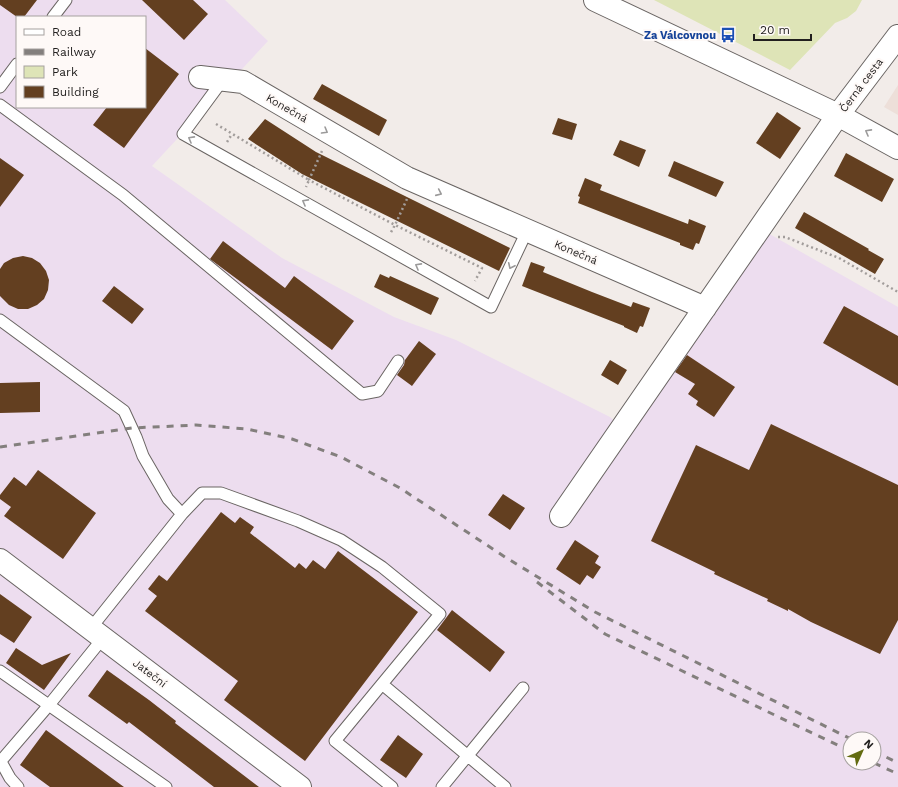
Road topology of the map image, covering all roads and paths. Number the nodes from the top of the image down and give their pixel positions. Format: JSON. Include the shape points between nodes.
{"nodes":[{"id":1,"x":66,"y":0,"type":"edge"},
{"id":2,"x":595,"y":0,"type":"edge"},
{"id":3,"x":54,"y":16,"type":"edge"},
{"id":4,"x":898,"y":36,"type":"edge"},
{"id":5,"x":16,"y":65,"type":"edge"},
{"id":6,"x":200,"y":77,"type":"dead end"},
{"id":7,"x":222,"y":81,"type":"junction"},
{"id":8,"x":0,"y":87,"type":"edge"},
{"id":9,"x":0,"y":105,"type":"edge"},
{"id":10,"x":838,"y":115,"type":"junction"},
{"id":11,"x":216,"y":124,"type":"dead end"},
{"id":12,"x":232,"y":134,"type":"junction"},
{"id":13,"x":226,"y":144,"type":"dead end"},
{"id":14,"x":324,"y":145,"type":"dead end"},
{"id":15,"x":898,"y":148,"type":"edge"},
{"id":16,"x":309,"y":180,"type":"junction"},
{"id":17,"x":408,"y":197,"type":"dead end"},
{"id":18,"x":395,"y":225,"type":"junction"},
{"id":19,"x":524,"y":229,"type":"junction"},
{"id":20,"x":754,"y":238,"type":"junction"},
{"id":21,"x":476,"y":281,"type":"dead end"},
{"id":22,"x":898,"y":292,"type":"edge"},
{"id":23,"x":706,"y":308,"type":"junction"},
{"id":24,"x":0,"y":320,"type":"edge"},
{"id":25,"x":398,"y":361,"type":"dead end"},
{"id":26,"x":182,"y":514,"type":"junction"},
{"id":27,"x":561,"y":516,"type":"dead end"},
{"id":28,"x":0,"y":560,"type":"edge"},
{"id":29,"x":97,"y":633,"type":"junction"},
{"id":30,"x":0,"y":671,"type":"edge"},
{"id":31,"x":382,"y":684,"type":"junction"},
{"id":32,"x":523,"y":688,"type":"dead end"},
{"id":33,"x":49,"y":705,"type":"junction"},
{"id":34,"x":468,"y":756,"type":"junction"},
{"id":35,"x":0,"y":761,"type":"edge"},
{"id":36,"x":18,"y":787,"type":"edge"},
{"id":37,"x":166,"y":787,"type":"edge"},
{"id":38,"x":300,"y":787,"type":"edge"},
{"id":39,"x":392,"y":787,"type":"edge"},
{"id":40,"x":442,"y":787,"type":"edge"},
{"id":41,"x":506,"y":787,"type":"edge"}],
"edges":[{"from":1,"to":3,"type":"lane"},
{"from":2,"to":10,"type":"street"},
{"from":4,"to":10,"type":"street","name":"Černá cesta"},
{"from":5,"to":8,"type":"lane"},
{"from":6,"to":7,"type":"street"},
{"from":7,"to":19,"type":"street","name":"Konečná","one_way":true,"via":[[243,82],[407,178]]},
{"from":19,"to":7,"type":"lane","one_way":true,"via":[[491,308],[183,134]]},
{"from":9,"to":25,"type":"lane","via":[[123,195],[362,394],[378,391]]},
{"from":15,"to":10,"type":"street","one_way":true},
{"from":10,"to":20,"type":"street"},
{"from":11,"to":12,"type":"path"},
{"from":12,"to":13,"type":"path"},
{"from":12,"to":16,"type":"path"},
{"from":14,"to":16,"type":"path"},
{"from":16,"to":18,"type":"path"},
{"from":17,"to":18,"type":"path"},
{"from":18,"to":21,"type":"path","via":[[482,268]]},
{"from":19,"to":23,"type":"street","name":"Konečná"},
{"from":20,"to":22,"type":"path","via":[[785,237],[799,242],[839,258]]},
{"from":20,"to":23,"type":"street"},
{"from":23,"to":27,"type":"street"},
{"from":24,"to":26,"type":"lane","via":[[124,411],[142,456],[168,499]]},
{"from":26,"to":29,"type":"lane"},
{"from":26,"to":31,"type":"lane","via":[[202,493],[221,493],[298,521],[341,540],[382,566],[440,614]]},
{"from":28,"to":29,"type":"street","name":"Jateční"},
{"from":29,"to":33,"type":"lane"},
{"from":29,"to":38,"type":"street","name":"Jateční"},
{"from":30,"to":33,"type":"lane"},
{"from":31,"to":34,"type":"lane"},
{"from":31,"to":39,"type":"lane","via":[[336,741]]},
{"from":32,"to":34,"type":"lane"},
{"from":33,"to":35,"type":"lane"},
{"from":33,"to":37,"type":"lane"},
{"from":34,"to":40,"type":"lane"},
{"from":34,"to":41,"type":"lane"},
{"from":35,"to":36,"type":"lane"}]}
